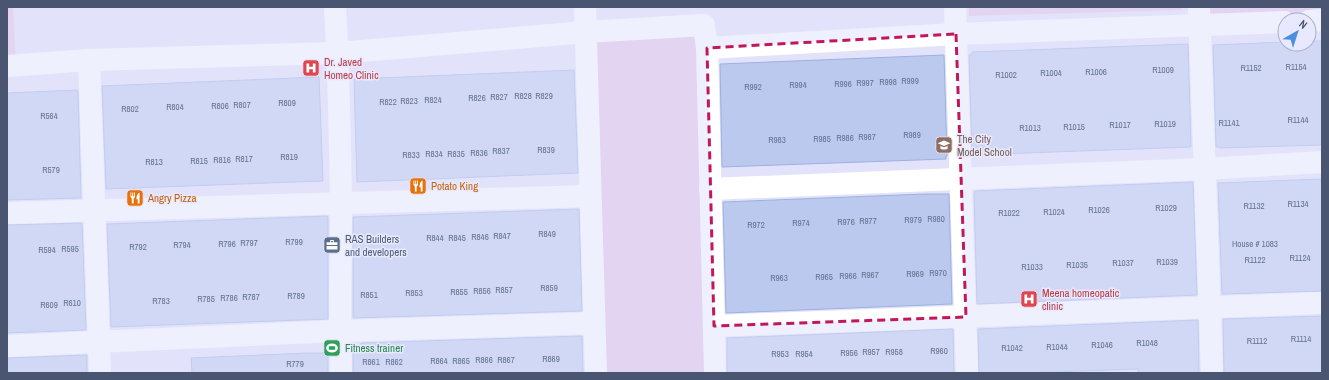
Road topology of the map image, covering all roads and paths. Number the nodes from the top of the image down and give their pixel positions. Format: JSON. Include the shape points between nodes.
{"nodes":[{"id":1,"x":336,"y":7,"type":"edge"},
{"id":2,"x":585,"y":7,"type":"edge"},
{"id":3,"x":955,"y":7,"type":"edge"},
{"id":4,"x":704,"y":16,"type":"edge"},
{"id":5,"x":1199,"y":16,"type":"edge"},
{"id":6,"x":1277,"y":21,"type":"edge"},
{"id":7,"x":586,"y":32,"type":"junction"},
{"id":8,"x":956,"y":34,"type":"junction"},
{"id":9,"x":707,"y":48,"type":"junction"},
{"id":10,"x":338,"y":53,"type":"junction"},
{"id":11,"x":89,"y":60,"type":"junction"},
{"id":12,"x":7,"y":66,"type":"edge"},
{"id":13,"x":1322,"y":162,"type":"edge"},
{"id":14,"x":1204,"y":169,"type":"junction"},
{"id":15,"x":961,"y":179,"type":"junction"},
{"id":16,"x":710,"y":189,"type":"junction"},
{"id":17,"x":590,"y":196,"type":"junction"},
{"id":18,"x":341,"y":204,"type":"junction"},
{"id":19,"x":94,"y":211,"type":"junction"},
{"id":20,"x":7,"y":213,"type":"edge"},
{"id":21,"x":1322,"y":303,"type":"edge"},
{"id":22,"x":1209,"y":308,"type":"junction"},
{"id":23,"x":966,"y":317,"type":"junction"},
{"id":24,"x":594,"y":323,"type":"junction"},
{"id":25,"x":714,"y":326,"type":"junction"},
{"id":26,"x":340,"y":331,"type":"junction"},
{"id":27,"x":99,"y":342,"type":"junction"},
{"id":28,"x":7,"y":346,"type":"edge"},
{"id":29,"x":100,"y":373,"type":"edge"},
{"id":30,"x":341,"y":373,"type":"edge"},
{"id":31,"x":596,"y":373,"type":"edge"},
{"id":32,"x":715,"y":373,"type":"edge"},
{"id":33,"x":968,"y":373,"type":"edge"},
{"id":34,"x":1212,"y":373,"type":"edge"}],
"edges":[{"from":1,"to":10,"type":"street"},
{"from":2,"to":7,"type":"street"},
{"from":3,"to":8,"type":"street"},
{"from":4,"to":7,"type":"street"},
{"from":4,"to":9,"type":"street"},
{"from":5,"to":6,"type":"street"},
{"from":5,"to":8,"type":"street"},
{"from":5,"to":14,"type":"street"},
{"from":7,"to":10,"type":"street"},
{"from":7,"to":17,"type":"street"},
{"from":8,"to":9,"type":"street"},
{"from":8,"to":15,"type":"street"},
{"from":9,"to":16,"type":"street"},
{"from":10,"to":11,"type":"street"},
{"from":10,"to":18,"type":"street"},
{"from":11,"to":12,"type":"street"},
{"from":11,"to":19,"type":"street"},
{"from":13,"to":14,"type":"street"},
{"from":14,"to":15,"type":"street"},
{"from":14,"to":22,"type":"street"},
{"from":15,"to":16,"type":"street"},
{"from":15,"to":23,"type":"street"},
{"from":16,"to":25,"type":"street"},
{"from":17,"to":18,"type":"street"},
{"from":17,"to":24,"type":"street"},
{"from":18,"to":19,"type":"street"},
{"from":18,"to":26,"type":"street"},
{"from":19,"to":20,"type":"street"},
{"from":19,"to":27,"type":"street"},
{"from":21,"to":22,"type":"street"},
{"from":22,"to":23,"type":"street"},
{"from":22,"to":34,"type":"street"},
{"from":23,"to":25,"type":"street"},
{"from":23,"to":33,"type":"street"},
{"from":24,"to":26,"type":"street"},
{"from":24,"to":31,"type":"street"},
{"from":25,"to":32,"type":"street"},
{"from":26,"to":27,"type":"street"},
{"from":26,"to":30,"type":"street"},
{"from":27,"to":28,"type":"street"},
{"from":27,"to":29,"type":"street"}]}
